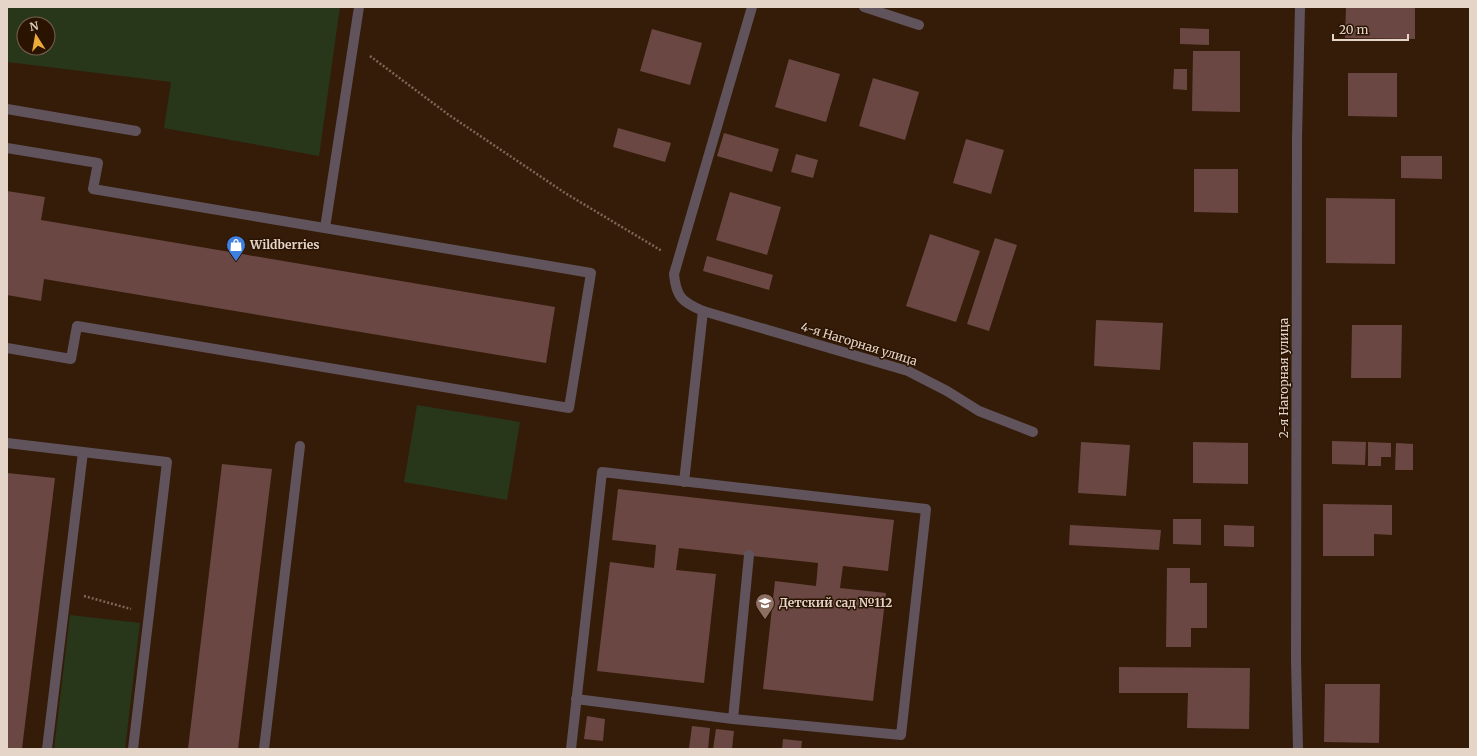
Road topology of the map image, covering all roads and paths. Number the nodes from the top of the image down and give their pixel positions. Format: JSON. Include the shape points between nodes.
{"nodes":[{"id":1,"x":359,"y":7,"type":"edge"},
{"id":2,"x":752,"y":7,"type":"edge"},
{"id":3,"x":864,"y":7,"type":"edge"},
{"id":4,"x":1300,"y":7,"type":"edge"},
{"id":5,"x":919,"y":25,"type":"dead end"},
{"id":6,"x":354,"y":44,"type":"junction"},
{"id":7,"x":7,"y":109,"type":"edge"},
{"id":8,"x":136,"y":131,"type":"dead end"},
{"id":9,"x":7,"y":148,"type":"edge"},
{"id":10,"x":325,"y":228,"type":"junction"},
{"id":11,"x":678,"y":261,"type":"junction"},
{"id":12,"x":703,"y":310,"type":"junction"},
{"id":13,"x":7,"y":348,"type":"edge"},
{"id":14,"x":1033,"y":432,"type":"dead end"},
{"id":15,"x":7,"y":443,"type":"edge"},
{"id":16,"x":300,"y":446,"type":"dead end"},
{"id":17,"x":83,"y":452,"type":"junction"},
{"id":18,"x":684,"y":482,"type":"junction"},
{"id":19,"x":749,"y":556,"type":"dead end"},
{"id":20,"x":66,"y":591,"type":"junction"},
{"id":21,"x":149,"y":614,"type":"junction"},
{"id":22,"x":576,"y":699,"type":"junction"},
{"id":23,"x":733,"y":719,"type":"junction"},
{"id":24,"x":47,"y":749,"type":"edge"},
{"id":25,"x":133,"y":749,"type":"edge"},
{"id":26,"x":264,"y":749,"type":"edge"},
{"id":27,"x":571,"y":749,"type":"edge"},
{"id":28,"x":1298,"y":749,"type":"edge"}],
"edges":[{"from":1,"to":6,"type":"street"},
{"from":2,"to":11,"type":"street"},
{"from":3,"to":5,"type":"street"},
{"from":4,"to":28,"type":"street","name":"2-я Нагорная улица","via":[[1297,138]]},
{"from":6,"to":10,"type":"street"},
{"from":6,"to":11,"type":"path","via":[[449,115],[558,189]]},
{"from":7,"to":8,"type":"street"},
{"from":9,"to":10,"type":"street","via":[[98,163],[93,189]]},
{"from":10,"to":13,"type":"street","via":[[591,273],[568,408],[77,326],[71,359]]},
{"from":11,"to":12,"type":"street","name":"4-я Нагорная улица","via":[[674,274],[676,290],[688,304]]},
{"from":12,"to":14,"type":"street","name":"4-я Нагорная улица","via":[[908,371],[979,411]]},
{"from":12,"to":18,"type":"street"},
{"from":15,"to":17,"type":"street"},
{"from":16,"to":26,"type":"street"},
{"from":17,"to":20,"type":"street"},
{"from":17,"to":21,"type":"street","via":[[167,462]]},
{"from":18,"to":22,"type":"street","via":[[602,472]]},
{"from":18,"to":23,"type":"street","via":[[926,509],[901,735]]},
{"from":19,"to":23,"type":"street"},
{"from":20,"to":21,"type":"path"},
{"from":20,"to":24,"type":"street"},
{"from":21,"to":25,"type":"street"},
{"from":22,"to":23,"type":"street"},
{"from":22,"to":27,"type":"street"}]}
